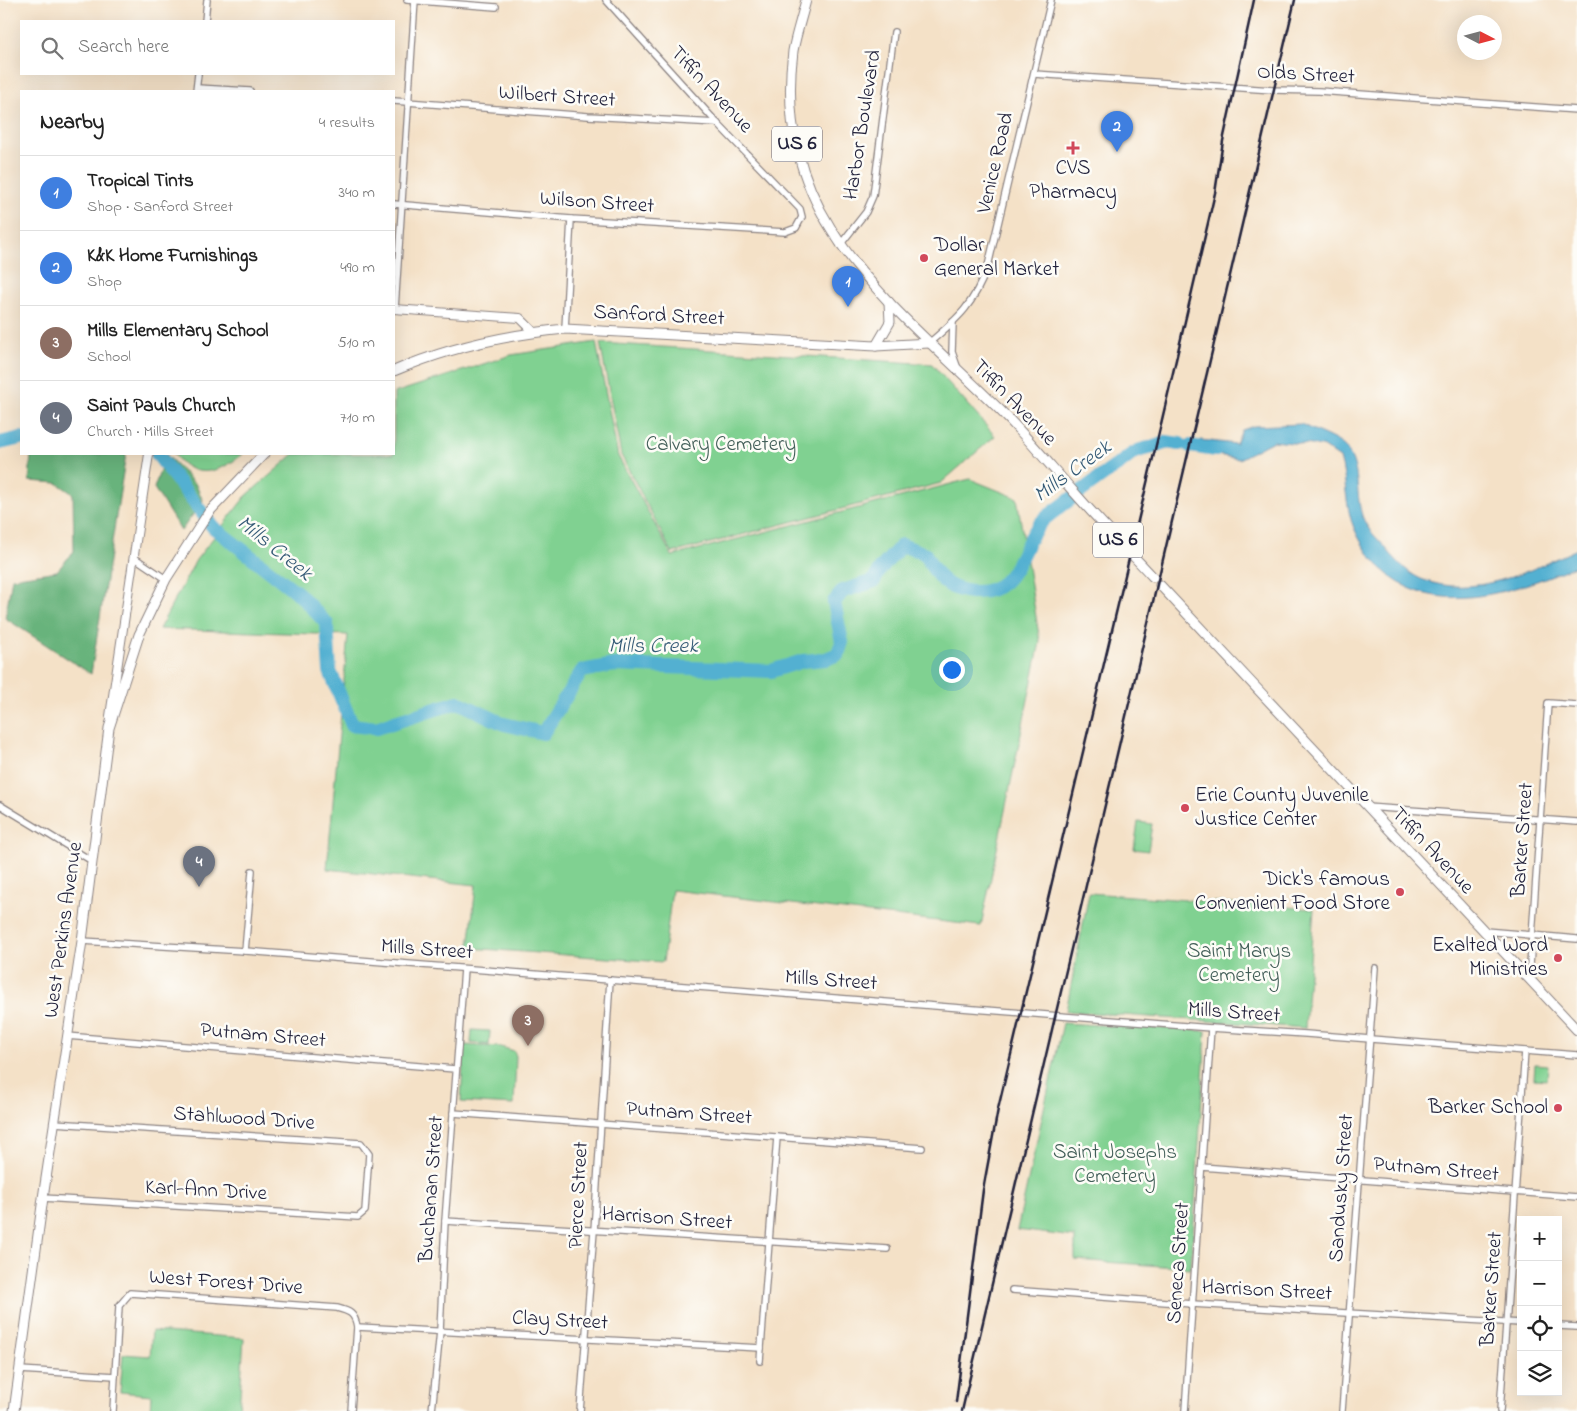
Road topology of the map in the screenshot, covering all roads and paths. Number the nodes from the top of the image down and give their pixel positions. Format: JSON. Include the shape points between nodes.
{"nodes":[{"id":1,"x":207,"y":0,"type":"edge"},
{"id":2,"x":407,"y":0,"type":"edge"},
{"id":3,"x":415,"y":0,"type":"edge"},
{"id":4,"x":606,"y":0,"type":"edge"},
{"id":5,"x":806,"y":0,"type":"edge"},
{"id":6,"x":1050,"y":0,"type":"edge"},
{"id":7,"x":496,"y":7,"type":"dead end"},
{"id":8,"x":205,"y":20,"type":"edge"},
{"id":9,"x":894,"y":32,"type":"dead end"},
{"id":10,"x":1034,"y":74,"type":"junction"},
{"id":11,"x":198,"y":75,"type":"edge"},
{"id":12,"x":196,"y":90,"type":"edge"},
{"id":13,"x":395,"y":101,"type":"edge"},
{"id":14,"x":409,"y":102,"type":"junction"},
{"id":15,"x":1577,"y":110,"type":"edge"},
{"id":16,"x":717,"y":123,"type":"junction"},
{"id":17,"x":395,"y":204,"type":"edge"},
{"id":18,"x":403,"y":204,"type":"junction"},
{"id":19,"x":572,"y":218,"type":"junction"},
{"id":20,"x":796,"y":228,"type":"joint"},
{"id":21,"x":840,"y":245,"type":"junction"},
{"id":22,"x":395,"y":297,"type":"edge"},
{"id":23,"x":889,"y":302,"type":"junction"},
{"id":24,"x":395,"y":309,"type":"edge"},
{"id":25,"x":954,"y":322,"type":"junction"},
{"id":26,"x":565,"y":329,"type":"junction"},
{"id":27,"x":534,"y":332,"type":"junction"},
{"id":28,"x":929,"y":343,"type":"junction"},
{"id":29,"x":876,"y":346,"type":"junction"},
{"id":30,"x":395,"y":370,"type":"edge"},
{"id":31,"x":960,"y":373,"type":"junction"},
{"id":32,"x":149,"y":455,"type":"edge"},
{"id":33,"x":263,"y":455,"type":"edge"},
{"id":34,"x":135,"y":558,"type":"junction"},
{"id":35,"x":1153,"y":577,"type":"dead end"},
{"id":36,"x":166,"y":579,"type":"junction"},
{"id":37,"x":1160,"y":585,"type":"dead end"},
{"id":38,"x":1577,"y":705,"type":"edge"},
{"id":39,"x":109,"y":728,"type":"junction"},
{"id":40,"x":0,"y":805,"type":"edge"},
{"id":41,"x":1367,"y":806,"type":"junction"},
{"id":42,"x":1541,"y":819,"type":"junction"},
{"id":43,"x":1577,"y":822,"type":"edge"},
{"id":44,"x":92,"y":861,"type":"junction"},
{"id":45,"x":252,"y":871,"type":"dead end"},
{"id":46,"x":1484,"y":931,"type":"junction"},
{"id":47,"x":1533,"y":935,"type":"junction"},
{"id":48,"x":1577,"y":939,"type":"edge"},
{"id":49,"x":82,"y":941,"type":"junction"},
{"id":50,"x":245,"y":951,"type":"junction"},
{"id":51,"x":1375,"y":968,"type":"dead end"},
{"id":52,"x":464,"y":969,"type":"junction"},
{"id":53,"x":610,"y":980,"type":"junction"},
{"id":54,"x":1529,"y":980,"type":"junction"},
{"id":55,"x":1211,"y":1028,"type":"junction"},
{"id":56,"x":1577,"y":1030,"type":"edge"},
{"id":57,"x":67,"y":1036,"type":"junction"},
{"id":58,"x":1369,"y":1039,"type":"junction"},
{"id":59,"x":1525,"y":1051,"type":"junction"},
{"id":60,"x":1577,"y":1055,"type":"edge"},
{"id":61,"x":456,"y":1069,"type":"junction"},
{"id":62,"x":453,"y":1113,"type":"junction"},
{"id":63,"x":54,"y":1123,"type":"junction"},
{"id":64,"x":599,"y":1124,"type":"junction"},
{"id":65,"x":777,"y":1137,"type":"junction"},
{"id":66,"x":922,"y":1148,"type":"dead end"},
{"id":67,"x":1202,"y":1167,"type":"junction"},
{"id":68,"x":1358,"y":1180,"type":"junction"},
{"id":69,"x":1516,"y":1193,"type":"junction"},
{"id":70,"x":1577,"y":1197,"type":"edge"},
{"id":71,"x":42,"y":1198,"type":"junction"},
{"id":72,"x":365,"y":1210,"type":"joint"},
{"id":73,"x":445,"y":1221,"type":"junction"},
{"id":74,"x":594,"y":1231,"type":"junction"},
{"id":75,"x":769,"y":1242,"type":"junction"},
{"id":76,"x":887,"y":1249,"type":"dead end"},
{"id":77,"x":1012,"y":1290,"type":"dead end"},
{"id":78,"x":1192,"y":1304,"type":"junction"},
{"id":79,"x":1350,"y":1311,"type":"junction"},
{"id":80,"x":1505,"y":1321,"type":"junction"},
{"id":81,"x":1517,"y":1322,"type":"edge"},
{"id":82,"x":1562,"y":1326,"type":"edge"},
{"id":83,"x":357,"y":1327,"type":"junction"},
{"id":84,"x":1577,"y":1327,"type":"edge"},
{"id":85,"x":440,"y":1331,"type":"junction"},
{"id":86,"x":587,"y":1339,"type":"junction"},
{"id":87,"x":761,"y":1348,"type":"junction"},
{"id":88,"x":760,"y":1361,"type":"dead end"},
{"id":89,"x":20,"y":1370,"type":"junction"},
{"id":90,"x":115,"y":1376,"type":"junction"},
{"id":91,"x":14,"y":1411,"type":"edge"},
{"id":92,"x":113,"y":1411,"type":"edge"},
{"id":93,"x":351,"y":1411,"type":"edge"},
{"id":94,"x":432,"y":1411,"type":"edge"},
{"id":95,"x":580,"y":1411,"type":"edge"},
{"id":96,"x":1185,"y":1411,"type":"edge"},
{"id":97,"x":1342,"y":1411,"type":"edge"},
{"id":98,"x":1500,"y":1411,"type":"edge"}],
"edges":[{"from":1,"to":8,"type":"street"},
{"from":2,"to":3,"type":"street"},
{"from":3,"to":7,"type":"street"},
{"from":3,"to":14,"type":"street"},
{"from":4,"to":16,"type":"street","name":"Tiffin Avenue"},
{"from":5,"to":21,"type":"main road","number":"US 6","via":[[794,49],[790,103],[796,141],[811,190],[818,209]]},
{"from":6,"to":10,"type":"street","name":"Venice Road"},
{"from":9,"to":21,"type":"street","name":"Harbor Boulevard","via":[[872,196],[866,212]]},
{"from":10,"to":15,"type":"street","name":"Olds Street"},
{"from":10,"to":25,"type":"street","name":"Venice Road","via":[[988,266],[978,292]]},
{"from":11,"to":12,"type":"street"},
{"from":13,"to":14,"type":"street","name":"Wilbert Street"},
{"from":14,"to":16,"type":"street","name":"Wilbert Street"},
{"from":14,"to":18,"type":"street"},
{"from":16,"to":20,"type":"street","name":"Tiffin Avenue","via":[[800,209],[802,217]]},
{"from":17,"to":18,"type":"street","name":"Wilson Street"},
{"from":18,"to":19,"type":"street","name":"Wilson Street"},
{"from":18,"to":22,"type":"street"},
{"from":19,"to":20,"type":"street","name":"Wilson Street","via":[[785,232]]},
{"from":19,"to":26,"type":"street"},
{"from":21,"to":23,"type":"main road","number":"US 6"},
{"from":23,"to":28,"type":"main road","number":"US 6"},
{"from":23,"to":29,"type":"main road","via":[[890,322]]},
{"from":24,"to":27,"type":"street","via":[[520,318]]},
{"from":25,"to":28,"type":"street","name":"Venice Road"},
{"from":25,"to":31,"type":"street","via":[[952,352]]},
{"from":26,"to":27,"type":"main road","name":"Sanford Street"},
{"from":26,"to":29,"type":"main road","name":"Sanford Street"},
{"from":27,"to":30,"type":"main road","name":"Sanford Street","via":[[474,342]]},
{"from":28,"to":29,"type":"main road","name":"Sanford Street"},
{"from":28,"to":31,"type":"main road","name":"Tiffin Avenue","number":"US 6"},
{"from":31,"to":35,"type":"main road","name":"Tiffin Avenue","number":"US 6","via":[[1001,411]]},
{"from":32,"to":34,"type":"street","name":"West Perkins Avenue"},
{"from":33,"to":36,"type":"main road","via":[[209,512]]},
{"from":34,"to":36,"type":"street"},
{"from":34,"to":39,"type":"street","name":"West Perkins Avenue"},
{"from":36,"to":39,"type":"main road","via":[[139,635]]},
{"from":37,"to":41,"type":"main road","name":"Tiffin Avenue"},
{"from":38,"to":42,"type":"street","name":"Barker Street","via":[[1548,703]]},
{"from":39,"to":44,"type":"main road","name":"West Perkins Avenue"},
{"from":40,"to":44,"type":"street"},
{"from":41,"to":42,"type":"street"},
{"from":41,"to":46,"type":"main road","name":"Tiffin Avenue"},
{"from":42,"to":43,"type":"street"},
{"from":42,"to":47,"type":"street","name":"Barker Street"},
{"from":44,"to":49,"type":"main road","name":"West Perkins Avenue"},
{"from":45,"to":50,"type":"street"},
{"from":46,"to":47,"type":"street"},
{"from":46,"to":54,"type":"main road","name":"Tiffin Avenue"},
{"from":47,"to":48,"type":"street"},
{"from":47,"to":54,"type":"street","name":"Barker Street"},
{"from":49,"to":50,"type":"street","name":"Mills Street"},
{"from":49,"to":57,"type":"main road","name":"West Perkins Avenue"},
{"from":50,"to":52,"type":"street","name":"Mills Street"},
{"from":51,"to":58,"type":"street","name":"Sandusky Street"},
{"from":52,"to":53,"type":"street","name":"Mills Street"},
{"from":52,"to":61,"type":"street","name":"Buchanan Street"},
{"from":53,"to":55,"type":"street","name":"Mills Street"},
{"from":53,"to":64,"type":"street","name":"Pierce Street"},
{"from":54,"to":56,"type":"main road","name":"Tiffin Avenue"},
{"from":55,"to":58,"type":"street","name":"Mills Street"},
{"from":55,"to":67,"type":"street","name":"Seneca Street"},
{"from":57,"to":61,"type":"street","name":"Putnam Street"},
{"from":57,"to":63,"type":"main road","name":"West Perkins Avenue"},
{"from":58,"to":59,"type":"street","name":"Mills Street"},
{"from":58,"to":68,"type":"street","name":"Sandusky Street"},
{"from":59,"to":60,"type":"street","name":"Mills Street"},
{"from":59,"to":69,"type":"street","name":"Barker Street"},
{"from":61,"to":62,"type":"street","name":"Buchanan Street"},
{"from":62,"to":64,"type":"street","name":"Putnam Street"},
{"from":62,"to":73,"type":"street","name":"Buchanan Street"},
{"from":63,"to":71,"type":"main road","name":"West Perkins Avenue"},
{"from":63,"to":72,"type":"street","name":"Stahlwood Drive","via":[[361,1143],[369,1154]]},
{"from":64,"to":65,"type":"street","name":"Putnam Street"},
{"from":64,"to":74,"type":"street","name":"Pierce Street"},
{"from":65,"to":66,"type":"street","name":"Putnam Street"},
{"from":65,"to":75,"type":"street"},
{"from":67,"to":68,"type":"street","name":"Putnam Street"},
{"from":67,"to":78,"type":"street","name":"Seneca Street"},
{"from":68,"to":69,"type":"street","name":"Putnam Street"},
{"from":68,"to":79,"type":"street","name":"Sandusky Street"},
{"from":69,"to":70,"type":"street","name":"Putnam Street"},
{"from":69,"to":80,"type":"street","name":"Barker Street"},
{"from":71,"to":72,"type":"street","name":"Karl-Ann Drive","via":[[358,1217]]},
{"from":71,"to":89,"type":"main road","name":"West Perkins Avenue"},
{"from":73,"to":74,"type":"street","name":"Harrison Street"},
{"from":73,"to":85,"type":"street","name":"Buchanan Street"},
{"from":74,"to":75,"type":"street","name":"Harrison Street"},
{"from":74,"to":86,"type":"street","name":"Pierce Street"},
{"from":75,"to":76,"type":"street","name":"Harrison Street"},
{"from":75,"to":87,"type":"street"},
{"from":77,"to":78,"type":"street","name":"Harrison Street"},
{"from":78,"to":79,"type":"street","name":"Harrison Street"},
{"from":78,"to":96,"type":"street","name":"Seneca Street"},
{"from":79,"to":80,"type":"street","name":"Harrison Street"},
{"from":79,"to":97,"type":"street","name":"Sandusky Street"},
{"from":80,"to":81,"type":"street","name":"Harrison Street"},
{"from":80,"to":98,"type":"street","name":"Barker Street"},
{"from":82,"to":84,"type":"street"},
{"from":83,"to":85,"type":"street","name":"Clay Street"},
{"from":83,"to":90,"type":"street","name":"West Forest Drive","via":[[351,1311],[337,1308],[130,1293],[119,1306]]},
{"from":83,"to":93,"type":"street"},
{"from":85,"to":86,"type":"street","name":"Clay Street"},
{"from":85,"to":94,"type":"street","name":"Buchanan Street"},
{"from":86,"to":87,"type":"street","name":"Clay Street"},
{"from":86,"to":95,"type":"street","name":"Pierce Street"},
{"from":87,"to":88,"type":"street"},
{"from":89,"to":90,"type":"street"},
{"from":89,"to":91,"type":"main road","name":"West Perkins Avenue"},
{"from":90,"to":92,"type":"street"}]}
